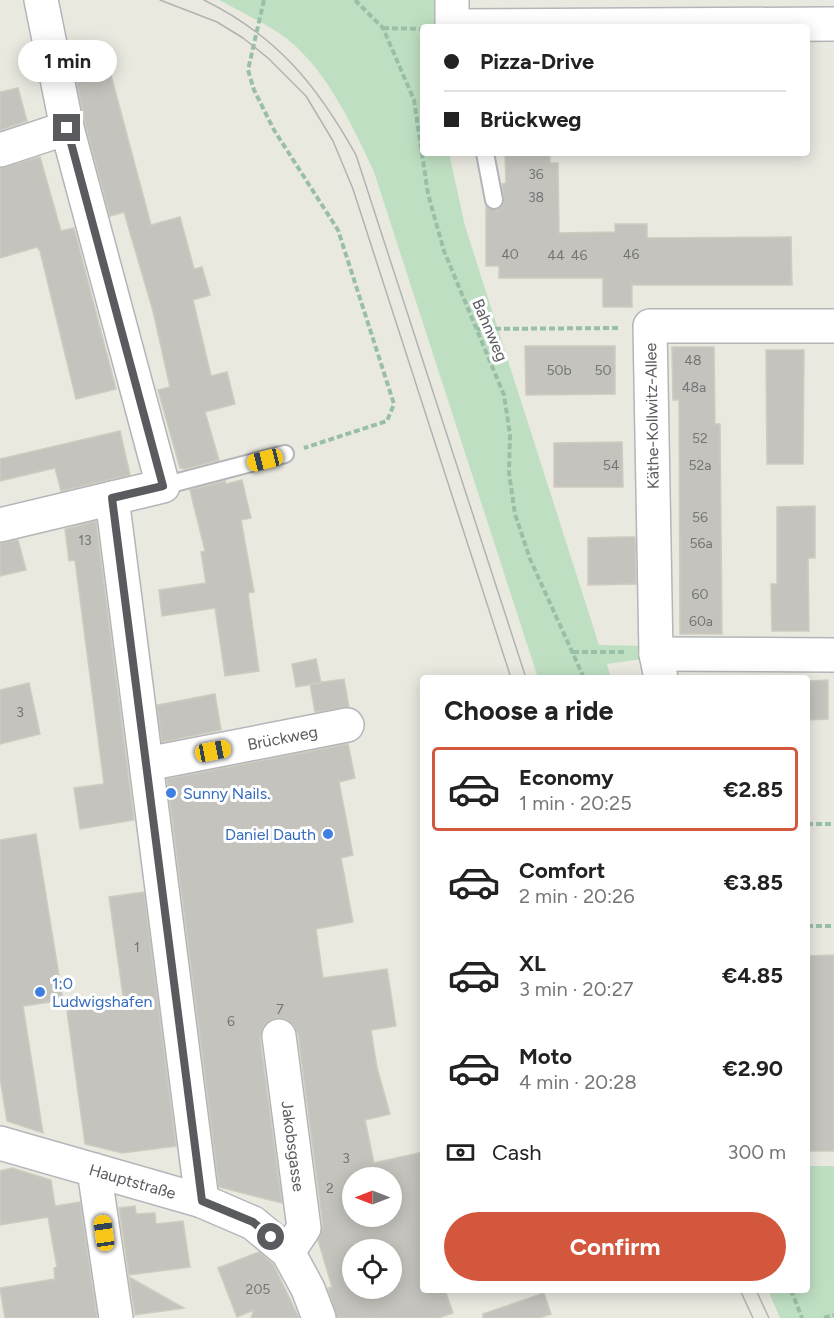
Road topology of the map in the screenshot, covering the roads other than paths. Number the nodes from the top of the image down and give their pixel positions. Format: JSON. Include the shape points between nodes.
{"nodes":[{"id":1,"x":41,"y":0,"type":"edge"},
{"id":2,"x":452,"y":0,"type":"edge"},
{"id":3,"x":452,"y":24,"type":"edge"},
{"id":4,"x":810,"y":24,"type":"edge"},
{"id":5,"x":834,"y":24,"type":"edge"},
{"id":6,"x":67,"y":128,"type":"junction"},
{"id":7,"x":0,"y":150,"type":"edge"},
{"id":8,"x":486,"y":156,"type":"edge"},
{"id":9,"x":495,"y":200,"type":"dead end"},
{"id":10,"x":834,"y":326,"type":"edge"},
{"id":11,"x":285,"y":454,"type":"road end"},
{"id":12,"x":163,"y":486,"type":"junction"},
{"id":13,"x":112,"y":498,"type":"junction"},
{"id":14,"x":0,"y":525,"type":"edge"},
{"id":15,"x":834,"y":655,"type":"edge"},
{"id":16,"x":659,"y":666,"type":"edge"},
{"id":17,"x":347,"y":725,"type":"dead end"},
{"id":18,"x":147,"y":764,"type":"junction"},
{"id":19,"x":279,"y":1036,"type":"dead end"},
{"id":20,"x":0,"y":1143,"type":"edge"},
{"id":21,"x":94,"y":1170,"type":"junction"},
{"id":22,"x":202,"y":1201,"type":"junction"},
{"id":23,"x":288,"y":1252,"type":"junction"},
{"id":24,"x":116,"y":1318,"type":"edge"},
{"id":25,"x":319,"y":1318,"type":"edge"}],
"edges":[{"from":1,"to":6,"type":"street"},
{"from":2,"to":3,"type":"street"},
{"from":4,"to":5,"type":"street"},
{"from":6,"to":7,"type":"street"},
{"from":6,"to":12,"type":"street"},
{"from":8,"to":9,"type":"lane"},
{"from":10,"to":16,"type":"street","name":"Käthe-Kollwitz-Allee","via":[[651,326]]},
{"from":11,"to":12,"type":"lane"},
{"from":12,"to":13,"type":"street"},
{"from":13,"to":14,"type":"street"},
{"from":13,"to":18,"type":"street"},
{"from":15,"to":16,"type":"street"},
{"from":17,"to":18,"type":"street","name":"Brückweg"},
{"from":18,"to":22,"type":"street"},
{"from":19,"to":23,"type":"street","name":"Jakobsgasse","via":[[304,1228]]},
{"from":20,"to":21,"type":"street","name":"Hauptstraße"},
{"from":21,"to":22,"type":"street","name":"Hauptstraße"},
{"from":21,"to":24,"type":"street"},
{"from":22,"to":23,"type":"street","name":"Hauptstraße","via":[[253,1222]]},
{"from":23,"to":25,"type":"street","name":"Hauptstraße"}]}
